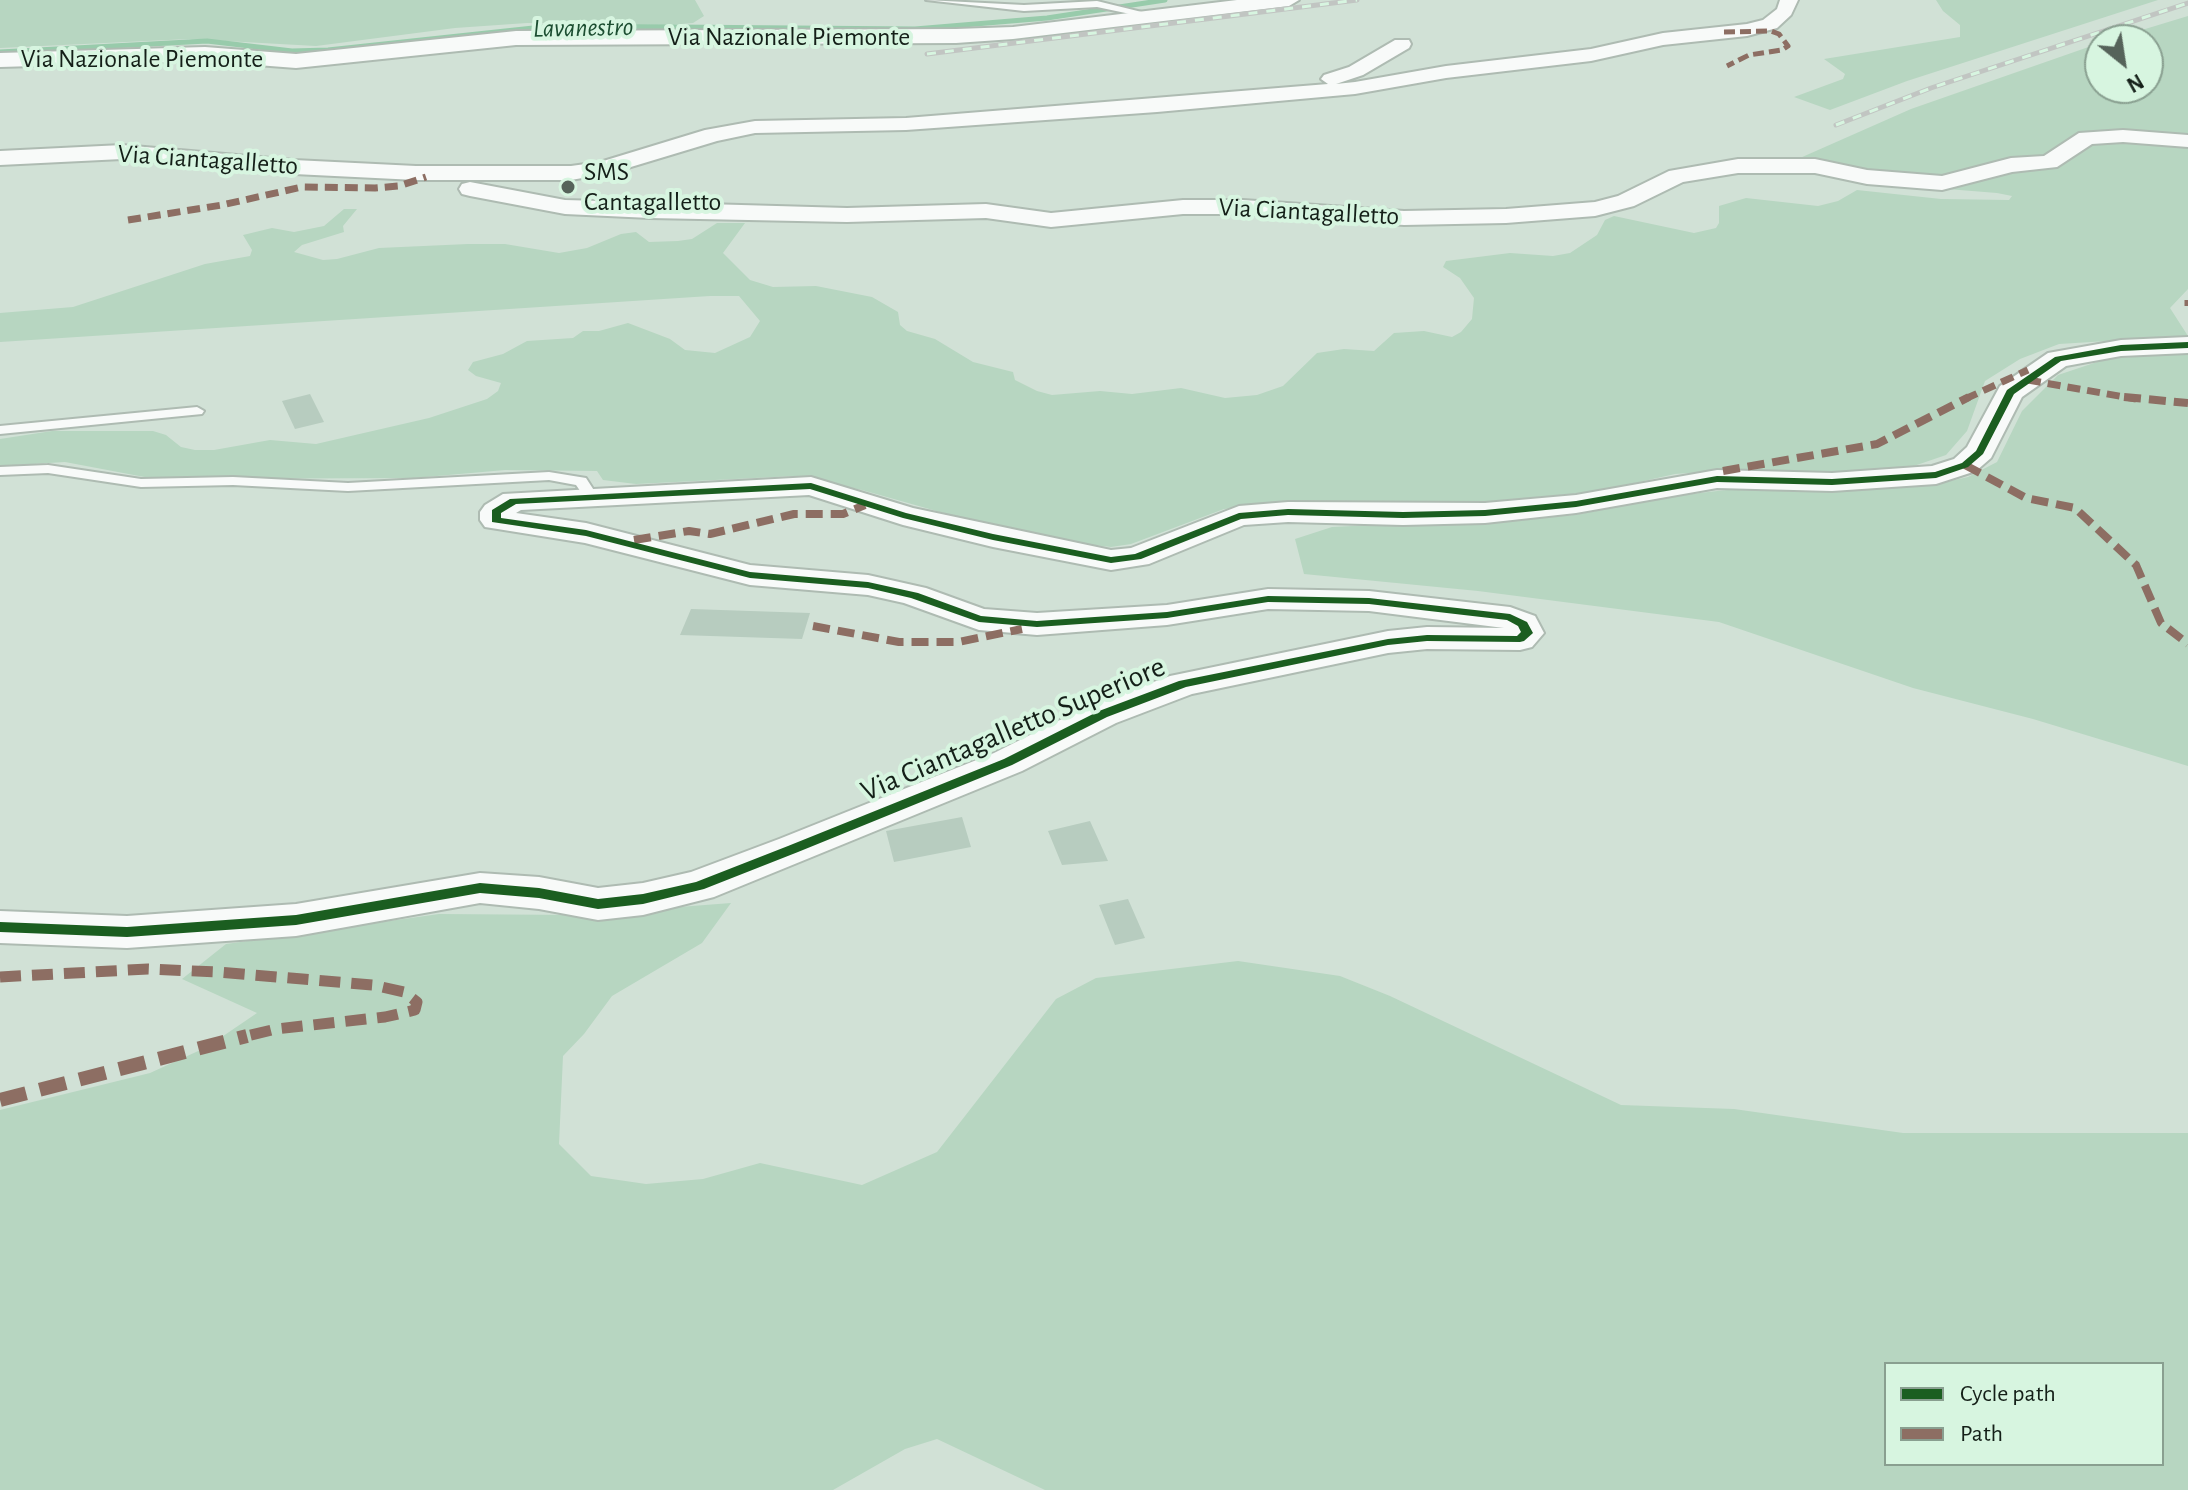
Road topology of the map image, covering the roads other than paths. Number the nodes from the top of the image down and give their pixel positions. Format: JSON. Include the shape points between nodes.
{"nodes":[{"id":1,"x":930,"y":0,"type":"edge"},
{"id":2,"x":1289,"y":0,"type":"edge"},
{"id":3,"x":1789,"y":0,"type":"edge"},
{"id":4,"x":1148,"y":15,"type":"junction"},
{"id":5,"x":1402,"y":44,"type":"dead end"},
{"id":6,"x":0,"y":60,"type":"edge"},
{"id":7,"x":1290,"y":91,"type":"junction"},
{"id":8,"x":2188,"y":141,"type":"edge"},
{"id":9,"x":170,"y":155,"type":"junction"},
{"id":10,"x":0,"y":158,"type":"edge"},
{"id":11,"x":0,"y":173,"type":"edge"},
{"id":12,"x":416,"y":173,"type":"junction"},
{"id":13,"x":2188,"y":345,"type":"edge"},
{"id":14,"x":197,"y":411,"type":"dead end"},
{"id":15,"x":0,"y":430,"type":"edge"},
{"id":16,"x":0,"y":471,"type":"edge"},
{"id":17,"x":590,"y":495,"type":"junction"},
{"id":18,"x":0,"y":927,"type":"edge"}],
"edges":[{"from":1,"to":4,"type":"lane","via":[[1014,8],[1088,3]]},
{"from":2,"to":4,"type":"main road","name":"Via Nazionale Piemonte"},
{"from":3,"to":7,"type":"street","name":"Via Ciantagalletto","via":[[1770,24],[1747,30],[1355,88]]},
{"from":4,"to":6,"type":"main road","name":"Via Nazionale Piemonte","via":[[1013,33],[918,37],[516,38],[296,61],[205,54]]},
{"from":5,"to":7,"type":"street","name":"Via Ciantagalletto","via":[[1356,71]]},
{"from":7,"to":12,"type":"street","name":"Via Ciantagalletto","via":[[906,124],[755,127],[571,173]]},
{"from":8,"to":12,"type":"street","name":"Via Ciantagalletto","via":[[2087,138],[2049,162],[2011,165],[1942,183],[1867,177],[1815,166],[1738,166],[1677,176],[1626,201],[1595,209],[1431,218],[1243,207],[1183,207],[1051,220],[986,211],[847,215],[602,210],[493,195]]},
{"from":9,"to":10,"type":"street","name":"Via Ciantagalletto"},
{"from":9,"to":11,"type":"street","via":[[47,163]]},
{"from":9,"to":12,"type":"street","name":"Via Ciantagalletto"},
{"from":13,"to":17,"type":"street","name":"Via Ciantagalletto Superiore","via":[[2121,348],[2058,359],[2010,392],[1980,452],[1965,465],[1936,475],[1832,482],[1717,479],[1576,504],[1485,513],[1239,516],[1137,557],[1111,560],[978,534],[811,486]]},
{"from":14,"to":15,"type":"lane"},
{"from":16,"to":17,"type":"lane","via":[[48,469],[141,483],[348,487],[549,476],[581,481]]},
{"from":17,"to":18,"type":"street","name":"Via Ciantagalletto Superiore","via":[[514,501],[495,516],[750,575],[868,585],[979,619],[1037,624],[1167,615],[1268,599],[1369,601],[1502,616],[1523,624],[1527,633],[1520,639],[1388,642],[1183,684],[793,849],[699,886],[643,899],[598,904],[480,888],[296,920],[127,932]]}]}
